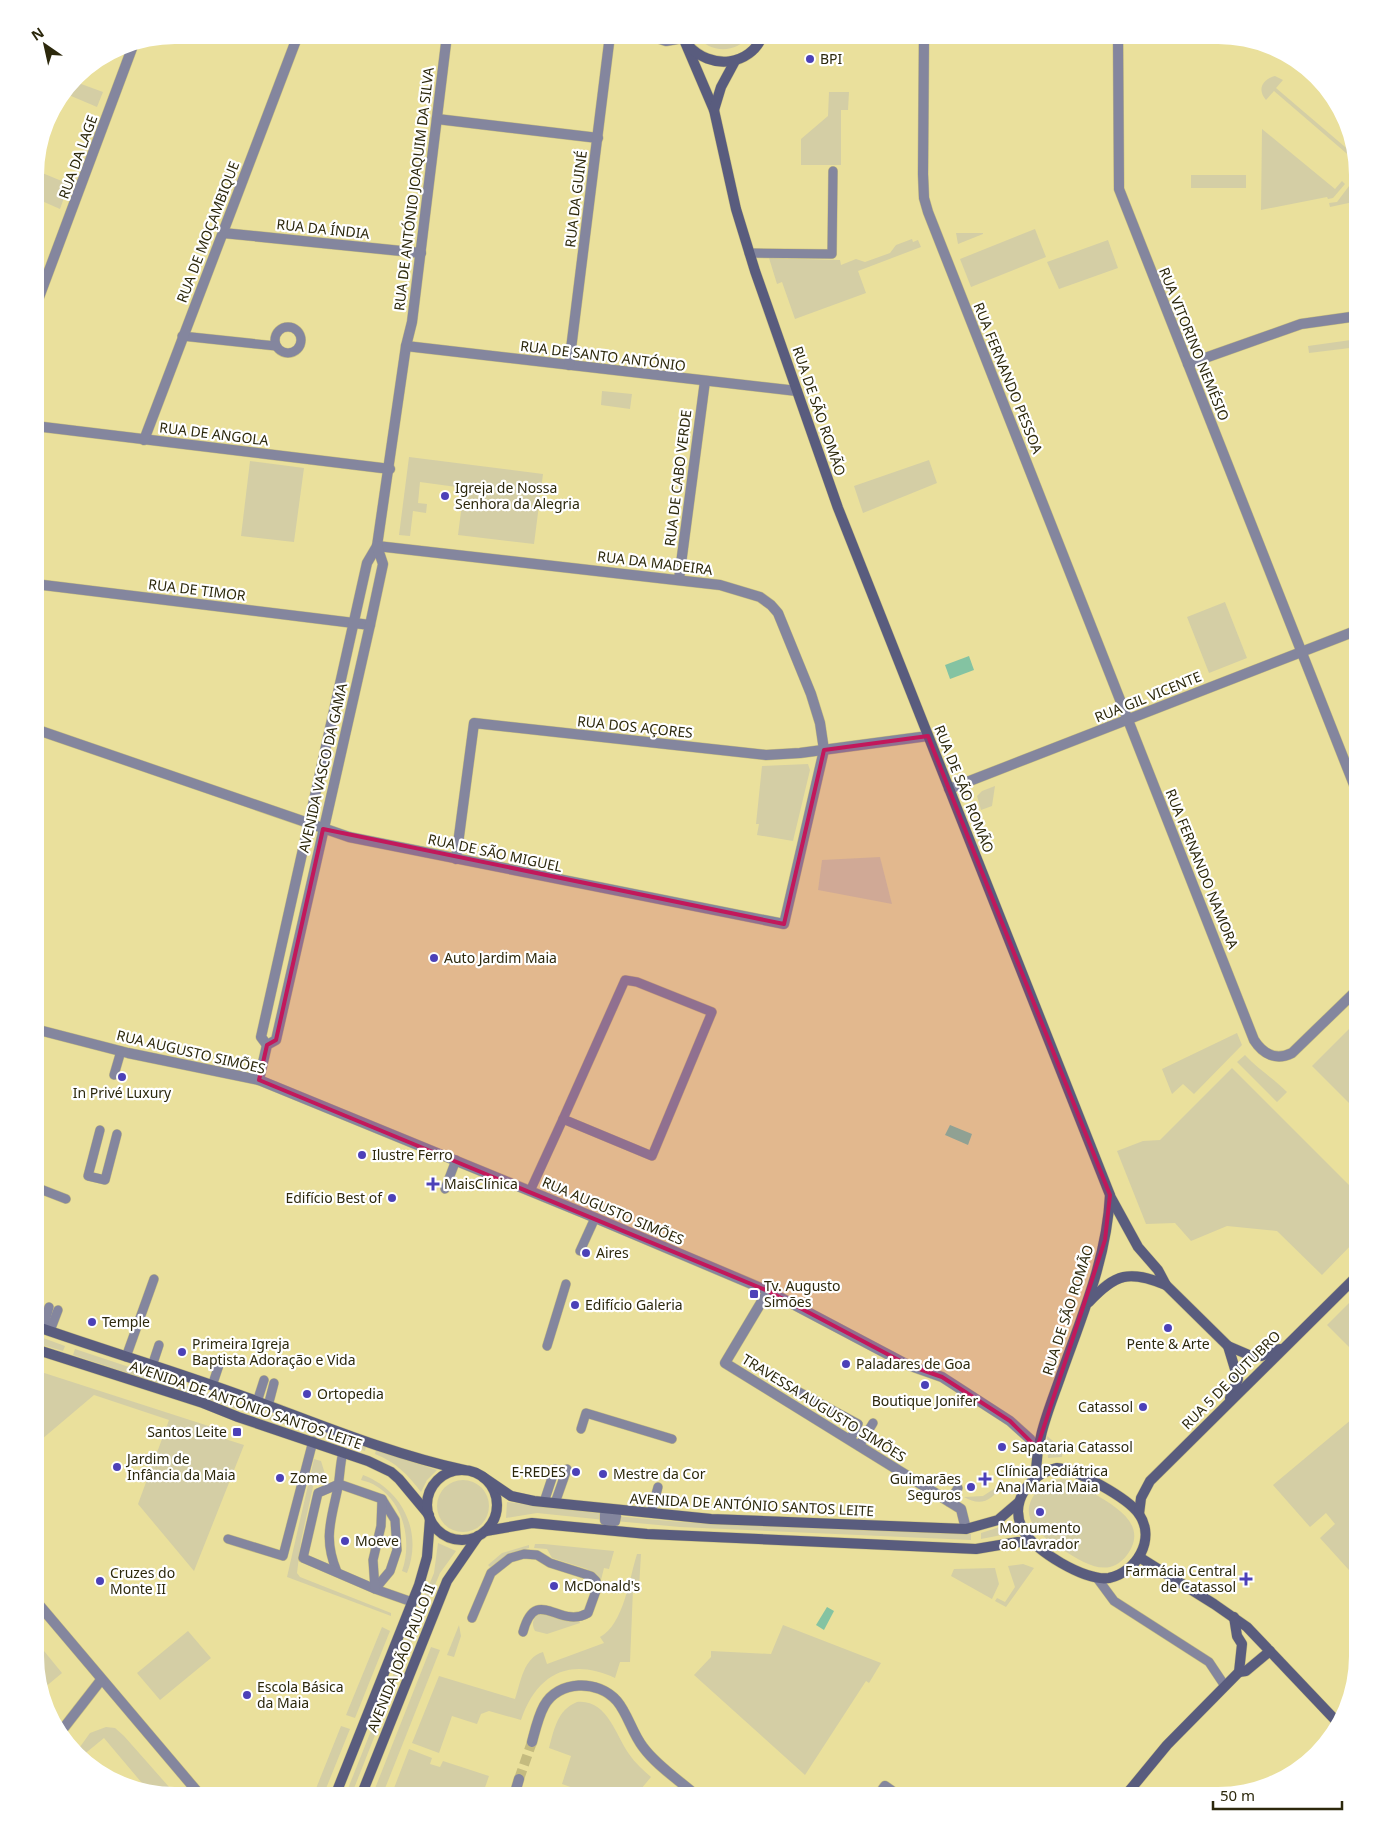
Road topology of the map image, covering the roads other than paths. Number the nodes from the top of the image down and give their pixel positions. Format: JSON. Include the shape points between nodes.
{"nodes":[{"id":1,"x":295,"y":44,"type":"edge"},
{"id":2,"x":446,"y":44,"type":"edge"},
{"id":3,"x":609,"y":44,"type":"edge"},
{"id":4,"x":686,"y":44,"type":"edge"},
{"id":5,"x":689,"y":44,"type":"edge"},
{"id":6,"x":758,"y":44,"type":"edge"},
{"id":7,"x":924,"y":44,"type":"edge"},
{"id":8,"x":1118,"y":44,"type":"edge"},
{"id":9,"x":131,"y":51,"type":"edge"},
{"id":10,"x":735,"y":61,"type":"junction"},
{"id":11,"x":714,"y":110,"type":"junction"},
{"id":12,"x":437,"y":120,"type":"junction"},
{"id":13,"x":598,"y":138,"type":"junction"},
{"id":14,"x":833,"y":171,"type":"dead end"},
{"id":15,"x":223,"y":233,"type":"junction"},
{"id":16,"x":421,"y":253,"type":"junction"},
{"id":17,"x":749,"y":253,"type":"junction"},
{"id":18,"x":44,"y":284,"type":"edge"},
{"id":19,"x":1349,"y":317,"type":"edge"},
{"id":20,"x":182,"y":336,"type":"junction"},
{"id":21,"x":276,"y":346,"type":"dead end"},
{"id":22,"x":406,"y":346,"type":"junction"},
{"id":23,"x":1188,"y":364,"type":"junction"},
{"id":24,"x":569,"y":365,"type":"junction"},
{"id":25,"x":705,"y":381,"type":"junction"},
{"id":26,"x":797,"y":391,"type":"junction"},
{"id":27,"x":44,"y":427,"type":"edge"},
{"id":28,"x":144,"y":440,"type":"junction"},
{"id":29,"x":390,"y":469,"type":"junction"},
{"id":30,"x":377,"y":546,"type":"junction"},
{"id":31,"x":679,"y":579,"type":"junction"},
{"id":32,"x":44,"y":585,"type":"edge"},
{"id":33,"x":355,"y":624,"type":"junction"},
{"id":34,"x":370,"y":625,"type":"junction"},
{"id":35,"x":1349,"y":633,"type":"edge"},
{"id":36,"x":1301,"y":651,"type":"junction"},
{"id":37,"x":1128,"y":720,"type":"junction"},
{"id":38,"x":44,"y":732,"type":"edge"},
{"id":39,"x":928,"y":736,"type":"junction"},
{"id":40,"x":824,"y":750,"type":"junction"},
{"id":41,"x":1349,"y":772,"type":"edge"},
{"id":42,"x":949,"y":789,"type":"junction"},
{"id":43,"x":309,"y":824,"type":"junction"},
{"id":44,"x":323,"y":829,"type":"junction"},
{"id":45,"x":456,"y":859,"type":"junction"},
{"id":46,"x":289,"y":914,"type":"junction"},
{"id":47,"x":303,"y":917,"type":"junction"},
{"id":48,"x":1349,"y":998,"type":"edge"},
{"id":49,"x":44,"y":1031,"type":"edge"},
{"id":50,"x":267,"y":1045,"type":"junction"},
{"id":51,"x":120,"y":1051,"type":"junction"},
{"id":52,"x":114,"y":1075,"type":"dead end"},
{"id":53,"x":259,"y":1080,"type":"junction"},
{"id":54,"x":563,"y":1119,"type":"junction"},
{"id":55,"x":100,"y":1130,"type":"dead end"},
{"id":56,"x":117,"y":1134,"type":"dead end"},
{"id":57,"x":456,"y":1160,"type":"junction"},
{"id":58,"x":445,"y":1189,"type":"dead end"},
{"id":59,"x":44,"y":1190,"type":"edge"},
{"id":60,"x":530,"y":1191,"type":"junction"},
{"id":61,"x":1110,"y":1195,"type":"junction"},
{"id":62,"x":66,"y":1199,"type":"dead end"},
{"id":63,"x":595,"y":1218,"type":"junction"},
{"id":64,"x":580,"y":1251,"type":"dead end"},
{"id":65,"x":154,"y":1279,"type":"dead end"},
{"id":66,"x":566,"y":1284,"type":"dead end"},
{"id":67,"x":1349,"y":1284,"type":"edge"},
{"id":68,"x":1166,"y":1285,"type":"junction"},
{"id":69,"x":768,"y":1291,"type":"junction"},
{"id":70,"x":1086,"y":1305,"type":"junction"},
{"id":71,"x":53,"y":1308,"type":"dead end"},
{"id":72,"x":44,"y":1326,"type":"edge"},
{"id":73,"x":44,"y":1328,"type":"edge"},
{"id":74,"x":159,"y":1345,"type":"dead end"},
{"id":75,"x":547,"y":1346,"type":"dead end"},
{"id":76,"x":1228,"y":1346,"type":"junction"},
{"id":77,"x":1283,"y":1347,"type":"junction"},
{"id":78,"x":44,"y":1352,"type":"edge"},
{"id":79,"x":126,"y":1357,"type":"junction"},
{"id":80,"x":219,"y":1365,"type":"dead end"},
{"id":81,"x":152,"y":1366,"type":"junction"},
{"id":82,"x":264,"y":1380,"type":"dead end"},
{"id":83,"x":274,"y":1383,"type":"dead end"},
{"id":84,"x":786,"y":1385,"type":"dead end"},
{"id":85,"x":212,"y":1386,"type":"junction"},
{"id":86,"x":257,"y":1402,"type":"junction"},
{"id":87,"x":268,"y":1406,"type":"junction"},
{"id":88,"x":1223,"y":1409,"type":"junction"},
{"id":89,"x":873,"y":1422,"type":"dead end"},
{"id":90,"x":581,"y":1429,"type":"dead end"},
{"id":91,"x":672,"y":1439,"type":"dead end"},
{"id":92,"x":850,"y":1440,"type":"junction"},
{"id":93,"x":313,"y":1441,"type":"junction"},
{"id":94,"x":859,"y":1446,"type":"junction"},
{"id":95,"x":1037,"y":1448,"type":"junction"},
{"id":96,"x":343,"y":1452,"type":"junction"},
{"id":97,"x":555,"y":1469,"type":"dead end"},
{"id":98,"x":567,"y":1469,"type":"dead end"},
{"id":99,"x":464,"y":1470,"type":"junction"},
{"id":100,"x":1036,"y":1476,"type":"junction"},
{"id":101,"x":483,"y":1477,"type":"junction"},
{"id":102,"x":338,"y":1484,"type":"junction"},
{"id":103,"x":658,"y":1487,"type":"dead end"},
{"id":104,"x":958,"y":1488,"type":"dead end"},
{"id":105,"x":382,"y":1499,"type":"junction"},
{"id":106,"x":949,"y":1502,"type":"junction"},
{"id":107,"x":1019,"y":1502,"type":"junction"},
{"id":108,"x":549,"y":1503,"type":"junction"},
{"id":109,"x":651,"y":1513,"type":"junction"},
{"id":110,"x":1139,"y":1514,"type":"junction"},
{"id":111,"x":430,"y":1517,"type":"junction"},
{"id":112,"x":966,"y":1530,"type":"junction"},
{"id":113,"x":482,"y":1533,"type":"junction"},
{"id":114,"x":228,"y":1539,"type":"dead end"},
{"id":115,"x":1034,"y":1544,"type":"junction"},
{"id":116,"x":1139,"y":1557,"type":"junction"},
{"id":117,"x":337,"y":1572,"type":"junction"},
{"id":118,"x":1097,"y":1578,"type":"junction"},
{"id":119,"x":375,"y":1589,"type":"junction"},
{"id":120,"x":412,"y":1602,"type":"junction"},
{"id":121,"x":44,"y":1611,"type":"edge"},
{"id":122,"x":1234,"y":1617,"type":"junction"},
{"id":123,"x":472,"y":1618,"type":"dead end"},
{"id":124,"x":523,"y":1632,"type":"dead end"},
{"id":125,"x":1270,"y":1650,"type":"junction"},
{"id":126,"x":1239,"y":1672,"type":"junction"},
{"id":127,"x":101,"y":1680,"type":"junction"},
{"id":128,"x":1225,"y":1686,"type":"junction"},
{"id":129,"x":1334,"y":1718,"type":"edge"},
{"id":130,"x":65,"y":1727,"type":"edge"},
{"id":131,"x":532,"y":1742,"type":"tunnel mouth"},
{"id":132,"x":519,"y":1779,"type":"tunnel mouth"},
{"id":133,"x":193,"y":1787,"type":"edge"},
{"id":134,"x":339,"y":1787,"type":"edge"},
{"id":135,"x":365,"y":1787,"type":"edge"},
{"id":136,"x":517,"y":1787,"type":"edge"},
{"id":137,"x":687,"y":1787,"type":"edge"},
{"id":138,"x":1132,"y":1787,"type":"edge"}],
"edges":[{"from":1,"to":15,"type":"street","name":"RUA DE MOÇAMBIQUE"},
{"from":2,"to":12,"type":"street","name":"RUA DE ANTÓNIO JOAQUIM DA SILVA"},
{"from":3,"to":13,"type":"street","name":"RUA DA GUINÉ"},
{"from":4,"to":11,"type":"main road","name":"RUA DE SÃO ROMÃO"},
{"from":5,"to":10,"type":"main road","via":[[703,58],[716,62]]},
{"from":6,"to":10,"type":"main road","name":"RUA DE SÃO ROMÃO","via":[[754,50]]},
{"from":7,"to":37,"type":"street","name":"RUA FERNANDO PESSOA","via":[[923,174],[928,212]]},
{"from":8,"to":23,"type":"street","name":"RUA VITORINO NEMÉSIO","via":[[1119,189]]},
{"from":9,"to":18,"type":"street","name":"RUA DA LAGE"},
{"from":10,"to":11,"type":"main road","name":"RUA DE SÃO ROMÃO","via":[[721,87]]},
{"from":11,"to":17,"type":"main road","name":"RUA DE SÃO ROMÃO"},
{"from":12,"to":13,"type":"street"},
{"from":12,"to":16,"type":"street","name":"RUA DE ANTÓNIO JOAQUIM DA SILVA"},
{"from":13,"to":24,"type":"street","name":"RUA DA GUINÉ"},
{"from":14,"to":17,"type":"lane","via":[[832,254]]},
{"from":15,"to":16,"type":"street","name":"RUA DA ÍNDIA"},
{"from":15,"to":20,"type":"street","name":"RUA DE MOÇAMBIQUE"},
{"from":16,"to":22,"type":"street","name":"RUA DE ANTÓNIO JOAQUIM DA SILVA"},
{"from":17,"to":26,"type":"main road","name":"RUA DE SÃO ROMÃO"},
{"from":19,"to":23,"type":"street","via":[[1301,324]]},
{"from":20,"to":21,"type":"lane"},
{"from":20,"to":28,"type":"street","name":"RUA DE MOÇAMBIQUE"},
{"from":22,"to":24,"type":"street","name":"RUA DE SANTO ANTÓNIO"},
{"from":22,"to":29,"type":"street","name":"AVENIDA VASCO DA GAMA"},
{"from":23,"to":36,"type":"street","name":"RUA VITORINO NEMÉSIO"},
{"from":24,"to":25,"type":"street","name":"RUA DE SANTO ANTÓNIO"},
{"from":25,"to":26,"type":"street","name":"RUA DE SANTO ANTÓNIO"},
{"from":25,"to":31,"type":"street","name":"RUA DE CABO VERDE"},
{"from":26,"to":39,"type":"main road","name":"RUA DE SÃO ROMÃO","via":[[838,508]]},
{"from":27,"to":28,"type":"street","name":"RUA DE ANGOLA"},
{"from":28,"to":29,"type":"street","name":"RUA DE ANGOLA"},
{"from":29,"to":30,"type":"street","name":"AVENIDA VASCO DA GAMA"},
{"from":30,"to":31,"type":"street","name":"RUA DA MADEIRA"},
{"from":30,"to":33,"type":"street","name":"AVENIDA VASCO DA GAMA","via":[[367,563]]},
{"from":30,"to":34,"type":"street","name":"AVENIDA VASCO DA GAMA","via":[[383,564]]},
{"from":31,"to":40,"type":"street","name":"RUA DA MADEIRA","via":[[744,590],[771,605],[780,618],[815,705]]},
{"from":32,"to":33,"type":"street","name":"RUA DE TIMOR"},
{"from":33,"to":34,"type":"street"},
{"from":33,"to":43,"type":"street","name":"AVENIDA VASCO DA GAMA"},
{"from":34,"to":44,"type":"street","name":"AVENIDA VASCO DA GAMA"},
{"from":35,"to":36,"type":"street","name":"RUA GIL VICENTE"},
{"from":36,"to":37,"type":"street","name":"RUA GIL VICENTE"},
{"from":36,"to":41,"type":"street","name":"RUA VITORINO NEMÉSIO"},
{"from":37,"to":42,"type":"street","name":"RUA GIL VICENTE"},
{"from":37,"to":48,"type":"street","name":"RUA FERNANDO NAMORA","via":[[1258,1047],[1265,1053],[1286,1056],[1301,1046]]},
{"from":38,"to":43,"type":"street","name":"RUA DE SÃO MIGUEL"},
{"from":39,"to":40,"type":"street","name":"RUA DOS AÇORES"},
{"from":39,"to":42,"type":"main road","name":"RUA DE SÃO ROMÃO"},
{"from":40,"to":45,"type":"street","name":"RUA DOS AÇORES","via":[[766,755],[474,724]]},
{"from":40,"to":45,"type":"street","name":"RUA DE SÃO MIGUEL","via":[[784,924]]},
{"from":42,"to":61,"type":"main road","name":"RUA DE SÃO ROMÃO"},
{"from":43,"to":44,"type":"street","name":"RUA DE SÃO MIGUEL"},
{"from":43,"to":46,"type":"street","name":"AVENIDA VASCO DA GAMA"},
{"from":44,"to":45,"type":"street","name":"RUA DE SÃO MIGUEL"},
{"from":44,"to":47,"type":"street","name":"AVENIDA VASCO DA GAMA"},
{"from":46,"to":47,"type":"street"},
{"from":46,"to":50,"type":"street","name":"AVENIDA VASCO DA GAMA","via":[[261,1037]]},
{"from":47,"to":50,"type":"street","name":"AVENIDA VASCO DA GAMA","via":[[276,1040]]},
{"from":49,"to":51,"type":"street","name":"RUA AUGUSTO SIMÕES"},
{"from":50,"to":53,"type":"street","name":"AVENIDA VASCO DA GAMA"},
{"from":51,"to":52,"type":"lane"},
{"from":51,"to":53,"type":"street","name":"RUA AUGUSTO SIMÕES"},
{"from":53,"to":57,"type":"street","name":"RUA AUGUSTO SIMÕES"},
{"from":54,"to":54,"type":"lane","via":[[625,980],[712,1012],[652,1156]]},
{"from":54,"to":60,"type":"lane"},
{"from":55,"to":56,"type":"lane","via":[[88,1176],[105,1180]]},
{"from":57,"to":58,"type":"lane"},
{"from":57,"to":60,"type":"street","name":"RUA AUGUSTO SIMÕES"},
{"from":59,"to":62,"type":"lane"},
{"from":60,"to":63,"type":"street","name":"RUA AUGUSTO SIMÕES"},
{"from":61,"to":68,"type":"main road","via":[[1138,1247]]},
{"from":61,"to":70,"type":"main road","name":"RUA DE SÃO ROMÃO","via":[[1105,1240]]},
{"from":63,"to":64,"type":"lane"},
{"from":63,"to":69,"type":"street","name":"RUA AUGUSTO SIMÕES"},
{"from":65,"to":79,"type":"lane"},
{"from":66,"to":75,"type":"lane"},
{"from":67,"to":77,"type":"main road","name":"RUA 5 DE OUTUBRO"},
{"from":68,"to":70,"type":"main road","via":[[1140,1276],[1119,1277]]},
{"from":68,"to":76,"type":"main road"},
{"from":69,"to":92,"type":"street","name":"TRAVESSA AUGUSTO SIMÕES","via":[[725,1363]]},
{"from":69,"to":95,"type":"street","name":"RUA AUGUSTO SIMÕES","via":[[908,1365],[942,1376],[1010,1421]]},
{"from":70,"to":95,"type":"main road","name":"RUA DE SÃO ROMÃO"},
{"from":71,"to":72,"type":"lane"},
{"from":73,"to":79,"type":"main road","name":"AVENIDA DE ANTÓNIO SANTOS LEITE"},
{"from":74,"to":81,"type":"lane"},
{"from":76,"to":77,"type":"main road","via":[[1249,1355],[1261,1356]]},
{"from":76,"to":88,"type":"main road","via":[[1238,1379]]},
{"from":77,"to":88,"type":"main road","name":"RUA 5 DE OUTUBRO"},
{"from":78,"to":93,"type":"main road","name":"AVENIDA DE ANTÓNIO SANTOS LEITE"},
{"from":79,"to":81,"type":"main road","name":"AVENIDA DE ANTÓNIO SANTOS LEITE"},
{"from":80,"to":85,"type":"lane"},
{"from":81,"to":85,"type":"main road","name":"AVENIDA DE ANTÓNIO SANTOS LEITE"},
{"from":82,"to":86,"type":"lane"},
{"from":83,"to":87,"type":"lane"},
{"from":84,"to":92,"type":"lane","via":[[858,1424]]},
{"from":85,"to":86,"type":"main road","name":"AVENIDA DE ANTÓNIO SANTOS LEITE"},
{"from":86,"to":87,"type":"main road","name":"AVENIDA DE ANTÓNIO SANTOS LEITE"},
{"from":87,"to":99,"type":"main road","name":"AVENIDA DE ANTÓNIO SANTOS LEITE","via":[[364,1440]]},
{"from":88,"to":110,"type":"main road","name":"RUA 5 DE OUTUBRO","via":[[1150,1481],[1141,1498]]},
{"from":89,"to":94,"type":"lane"},
{"from":90,"to":91,"type":"lane","via":[[586,1413]]},
{"from":92,"to":94,"type":"street","name":"TRAVESSA AUGUSTO SIMÕES"},
{"from":93,"to":96,"type":"main road","name":"AVENIDA DE ANTÓNIO SANTOS LEITE"},
{"from":93,"to":114,"type":"lane","via":[[283,1556]]},
{"from":94,"to":106,"type":"street","name":"TRAVESSA AUGUSTO SIMÕES"},
{"from":95,"to":100,"type":"main road","name":"RUA DE SÃO ROMÃO"},
{"from":96,"to":102,"type":"lane"},
{"from":96,"to":111,"type":"main road","name":"AVENIDA DE ANTÓNIO SANTOS LEITE","via":[[391,1472]]},
{"from":97,"to":108,"type":"lane"},
{"from":98,"to":108,"type":"lane"},
{"from":99,"to":101,"type":"main road"},
{"from":99,"to":111,"type":"main road","via":[[444,1475],[434,1484],[428,1497]]},
{"from":100,"to":107,"type":"main road"},
{"from":100,"to":110,"type":"main road","via":[[1058,1468],[1070,1470],[1127,1503]]},
{"from":101,"to":108,"type":"main road","name":"AVENIDA DE ANTÓNIO SANTOS LEITE","via":[[511,1496]]},
{"from":101,"to":113,"type":"main road","via":[[497,1500],[494,1520]]},
{"from":102,"to":105,"type":"lane"},
{"from":102,"to":117,"type":"lane","via":[[329,1543],[329,1554]]},
{"from":102,"to":117,"type":"lane","via":[[318,1493],[303,1558]]},
{"from":103,"to":109,"type":"lane"},
{"from":104,"to":106,"type":"lane"},
{"from":105,"to":119,"type":"lane","via":[[381,1526],[373,1560]]},
{"from":105,"to":119,"type":"lane","via":[[395,1520],[397,1550],[390,1571]]},
{"from":106,"to":112,"type":"street","name":"TRAVESSA AUGUSTO SIMÕES","via":[[961,1509]]},
{"from":107,"to":112,"type":"main road","name":"AVENIDA DE ANTÓNIO SANTOS LEITE","via":[[998,1520]]},
{"from":107,"to":115,"type":"main road","via":[[1020,1522]]},
{"from":108,"to":109,"type":"main road","name":"AVENIDA DE ANTÓNIO SANTOS LEITE"},
{"from":109,"to":112,"type":"main road","name":"AVENIDA DE ANTÓNIO SANTOS LEITE","via":[[711,1519]]},
{"from":110,"to":116,"type":"main road","via":[[1145,1538]]},
{"from":111,"to":113,"type":"main road","via":[[438,1530],[448,1537],[461,1540]]},
{"from":111,"to":120,"type":"main road","name":"AVENIDA JOÃO PAULO II","via":[[427,1557]]},
{"from":113,"to":115,"type":"main road","via":[[532,1523],[647,1534],[976,1549],[1018,1542]]},
{"from":113,"to":135,"type":"main road","name":"AVENIDA JOÃO PAULO II","via":[[447,1581]]},
{"from":115,"to":118,"type":"main road","via":[[1082,1574]]},
{"from":116,"to":118,"type":"main road","via":[[1130,1569],[1121,1574]]},
{"from":116,"to":122,"type":"main road"},
{"from":117,"to":119,"type":"lane"},
{"from":118,"to":128,"type":"lane","via":[[1114,1601],[1209,1662]]},
{"from":119,"to":120,"type":"lane"},
{"from":120,"to":134,"type":"main road","name":"AVENIDA JOÃO PAULO II"},
{"from":121,"to":127,"type":"street"},
{"from":122,"to":125,"type":"main road"},
{"from":122,"to":126,"type":"main road","via":[[1237,1636],[1242,1644]]},
{"from":123,"to":124,"type":"lane","via":[[488,1576],[502,1563],[517,1556],[537,1555],[550,1563],[588,1573],[595,1580],[597,1588],[588,1613],[575,1617],[535,1610],[529,1615]]},
{"from":125,"to":126,"type":"main road","via":[[1246,1671]]},
{"from":125,"to":129,"type":"main road"},
{"from":126,"to":128,"type":"main road"},
{"from":127,"to":130,"type":"street"},
{"from":127,"to":133,"type":"street"},
{"from":128,"to":138,"type":"main road","via":[[1167,1745]]},
{"from":131,"to":137,"type":"street","via":[[544,1706],[554,1695],[574,1686],[599,1688],[623,1708],[646,1751]]},
{"from":132,"to":136,"type":"street"}]}
